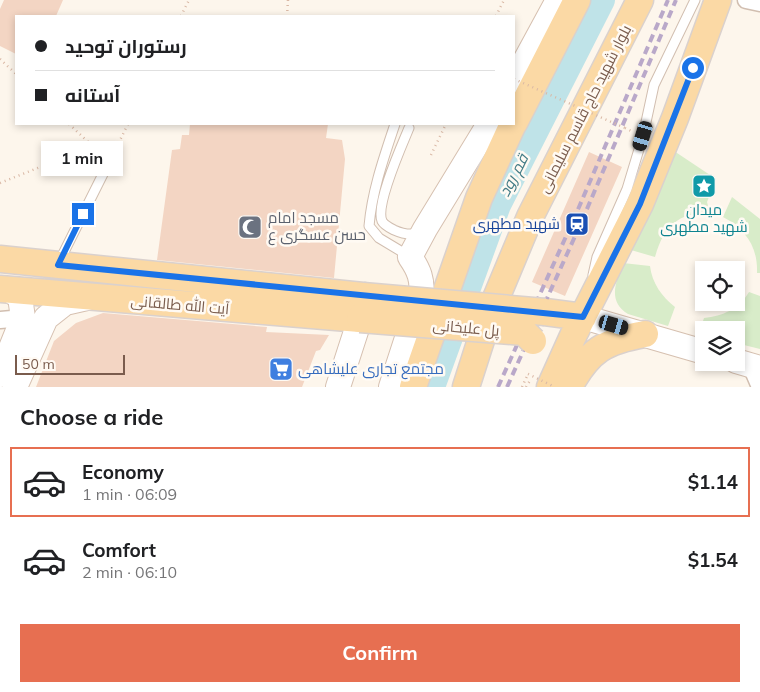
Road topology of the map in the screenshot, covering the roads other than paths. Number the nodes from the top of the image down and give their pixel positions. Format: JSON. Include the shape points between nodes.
{"nodes":[{"id":1,"x":558,"y":0,"type":"edge"},
{"id":2,"x":577,"y":0,"type":"edge"},
{"id":3,"x":640,"y":0,"type":"edge"},
{"id":4,"x":695,"y":0,"type":"edge"},
{"id":5,"x":718,"y":0,"type":"edge"},
{"id":6,"x":746,"y":0,"type":"edge"},
{"id":7,"x":760,"y":4,"type":"edge"},
{"id":8,"x":515,"y":78,"type":"edge"},
{"id":9,"x":515,"y":121,"type":"edge"},
{"id":10,"x":396,"y":125,"type":"edge"},
{"id":11,"x":488,"y":125,"type":"edge"},
{"id":12,"x":513,"y":125,"type":"edge"},
{"id":13,"x":409,"y":128,"type":"dead end"},
{"id":14,"x":109,"y":162,"type":"road end"},
{"id":15,"x":382,"y":221,"type":"junction"},
{"id":16,"x":425,"y":229,"type":"junction"},
{"id":17,"x":373,"y":232,"type":"junction"},
{"id":18,"x":410,"y":257,"type":"junction"},
{"id":19,"x":0,"y":259,"type":"edge"},
{"id":20,"x":58,"y":265,"type":"junction"},
{"id":21,"x":5,"y":290,"type":"edge"},
{"id":22,"x":87,"y":298,"type":"junction"},
{"id":23,"x":362,"y":308,"type":"junction"},
{"id":24,"x":12,"y":319,"type":"edge"},
{"id":25,"x":578,"y":327,"type":"junction"},
{"id":26,"x":645,"y":334,"type":"junction"},
{"id":27,"x":695,"y":349,"type":"edge"},
{"id":28,"x":748,"y":370,"type":"edge"},
{"id":29,"x":0,"y":375,"type":"edge"},
{"id":30,"x":566,"y":377,"type":"edge"},
{"id":31,"x":540,"y":383,"type":"edge"},
{"id":32,"x":15,"y":387,"type":"edge"},
{"id":33,"x":338,"y":387,"type":"edge"},
{"id":34,"x":391,"y":387,"type":"edge"},
{"id":35,"x":413,"y":387,"type":"edge"},
{"id":36,"x":466,"y":387,"type":"edge"},
{"id":37,"x":760,"y":387,"type":"edge"}],
"edges":[{"from":1,"to":8,"type":"main road"},
{"from":2,"to":9,"type":"main road"},
{"from":3,"to":36,"type":"main road","name":"بلوار شهید حاج قاسم سلیمانی","via":[[530,217],[489,315]]},
{"from":4,"to":25,"type":"lane","via":[[654,85],[630,180],[597,258]]},
{"from":5,"to":25,"type":"main road","via":[[640,204]]},
{"from":6,"to":7,"type":"street"},
{"from":10,"to":17,"type":"lane","via":[[371,207],[369,226]]},
{"from":11,"to":16,"type":"main road"},
{"from":12,"to":35,"type":"main road","via":[[479,198]]},
{"from":13,"to":15,"type":"lane","via":[[392,168],[381,211]]},
{"from":14,"to":20,"type":"lane"},
{"from":15,"to":16,"type":"lane","via":[[402,233],[415,235]]},
{"from":15,"to":17,"type":"lane"},
{"from":16,"to":18,"type":"main road"},
{"from":17,"to":18,"type":"lane"},
{"from":18,"to":34,"type":"main road","via":[[423,284]]},
{"from":19,"to":20,"type":"main road","name":"آیت الله طالقانی"},
{"from":20,"to":23,"type":"main road","name":"آیت الله طالقانی"},
{"from":21,"to":22,"type":"main road","name":"آیت الله طالقانی"},
{"from":21,"to":24,"type":"main road","via":[[20,297]]},
{"from":22,"to":23,"type":"main road","name":"آیت الله طالقانی"},
{"from":22,"to":32,"type":"main road","via":[[65,303],[46,318]]},
{"from":23,"to":25,"type":"main road","name":"پل علیخانی","bridge":true,"via":[[545,312]]},
{"from":23,"to":30,"type":"main road","name":"پل علیخانی","bridge":true,"via":[[524,332]]},
{"from":23,"to":33,"type":"main road"},
{"from":24,"to":29,"type":"main road"},
{"from":25,"to":26,"type":"main road"},
{"from":25,"to":30,"type":"main road"},
{"from":26,"to":27,"type":"main road"},
{"from":26,"to":30,"type":"main road","via":[[616,339]]},
{"from":28,"to":37,"type":"street"},
{"from":30,"to":31,"type":"main road"}]}
